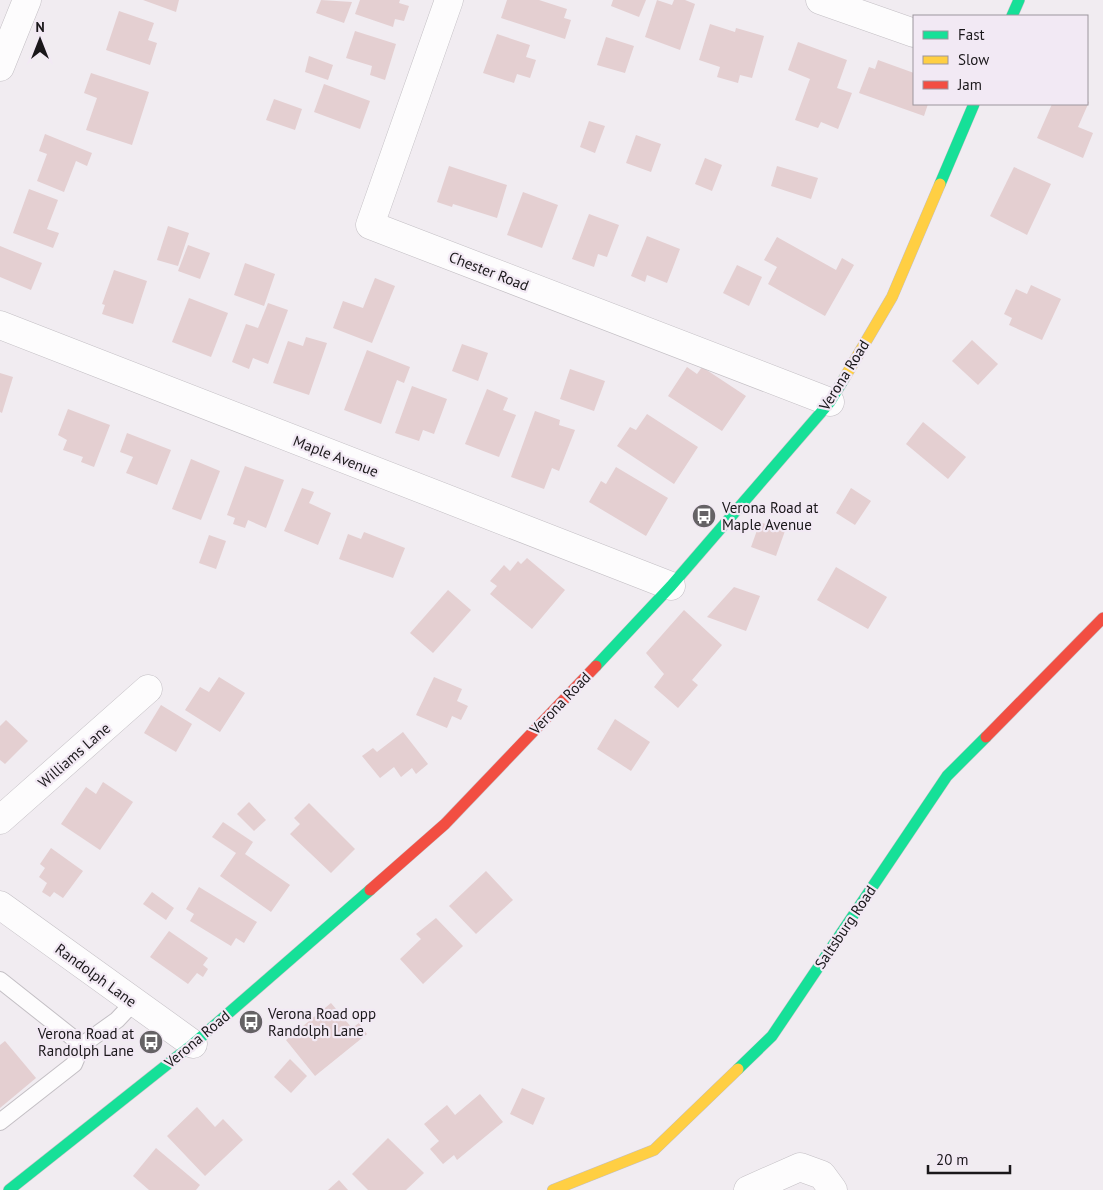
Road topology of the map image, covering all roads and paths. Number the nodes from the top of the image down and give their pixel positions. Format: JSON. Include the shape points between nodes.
{"nodes":[{"id":1,"x":27,"y":0,"type":"edge"},
{"id":2,"x":449,"y":0,"type":"edge"},
{"id":3,"x":820,"y":0,"type":"edge"},
{"id":4,"x":1019,"y":0,"type":"edge"},
{"id":5,"x":1012,"y":15,"type":"edge"},
{"id":6,"x":913,"y":33,"type":"edge"},
{"id":7,"x":0,"y":67,"type":"edge"},
{"id":8,"x":974,"y":105,"type":"edge"},
{"id":9,"x":0,"y":325,"type":"edge"},
{"id":10,"x":830,"y":402,"type":"junction"},
{"id":11,"x":671,"y":586,"type":"junction"},
{"id":12,"x":1103,"y":618,"type":"edge"},
{"id":13,"x":148,"y":689,"type":"dead end"},
{"id":14,"x":0,"y":820,"type":"edge"},
{"id":15,"x":0,"y":905,"type":"edge"},
{"id":16,"x":0,"y":980,"type":"edge"},
{"id":17,"x":134,"y":1002,"type":"junction"},
{"id":18,"x":192,"y":1044,"type":"junction"},
{"id":19,"x":82,"y":1045,"type":"junction"},
{"id":20,"x":0,"y":1122,"type":"edge"},
{"id":21,"x":9,"y":1190,"type":"edge"},
{"id":22,"x":553,"y":1190,"type":"edge"},
{"id":23,"x":748,"y":1190,"type":"edge"},
{"id":24,"x":833,"y":1190,"type":"edge"}],
"edges":[{"from":1,"to":7,"type":"street"},
{"from":2,"to":10,"type":"street","name":"Chester Road","via":[[370,225]]},
{"from":3,"to":6,"type":"street"},
{"from":4,"to":5,"type":"street"},
{"from":8,"to":10,"type":"street","name":"Verona Road","via":[[892,297]]},
{"from":9,"to":11,"type":"street","name":"Maple Avenue"},
{"from":10,"to":11,"type":"street","name":"Verona Road"},
{"from":11,"to":18,"type":"street","name":"Verona Road","via":[[445,824]]},
{"from":12,"to":22,"type":"street","name":"Saltsburg Road","via":[[946,776],[772,1036],[654,1150]]},
{"from":13,"to":14,"type":"street","name":"Williams Lane"},
{"from":15,"to":17,"type":"street","name":"Randolph Lane"},
{"from":16,"to":19,"type":"lane"},
{"from":17,"to":18,"type":"street","name":"Randolph Lane"},
{"from":17,"to":19,"type":"lane","via":[[117,1020]]},
{"from":18,"to":21,"type":"street","name":"Verona Road"},
{"from":19,"to":20,"type":"lane","via":[[74,1064]]},
{"from":23,"to":24,"type":"street","via":[[800,1167],[822,1175]]}]}
